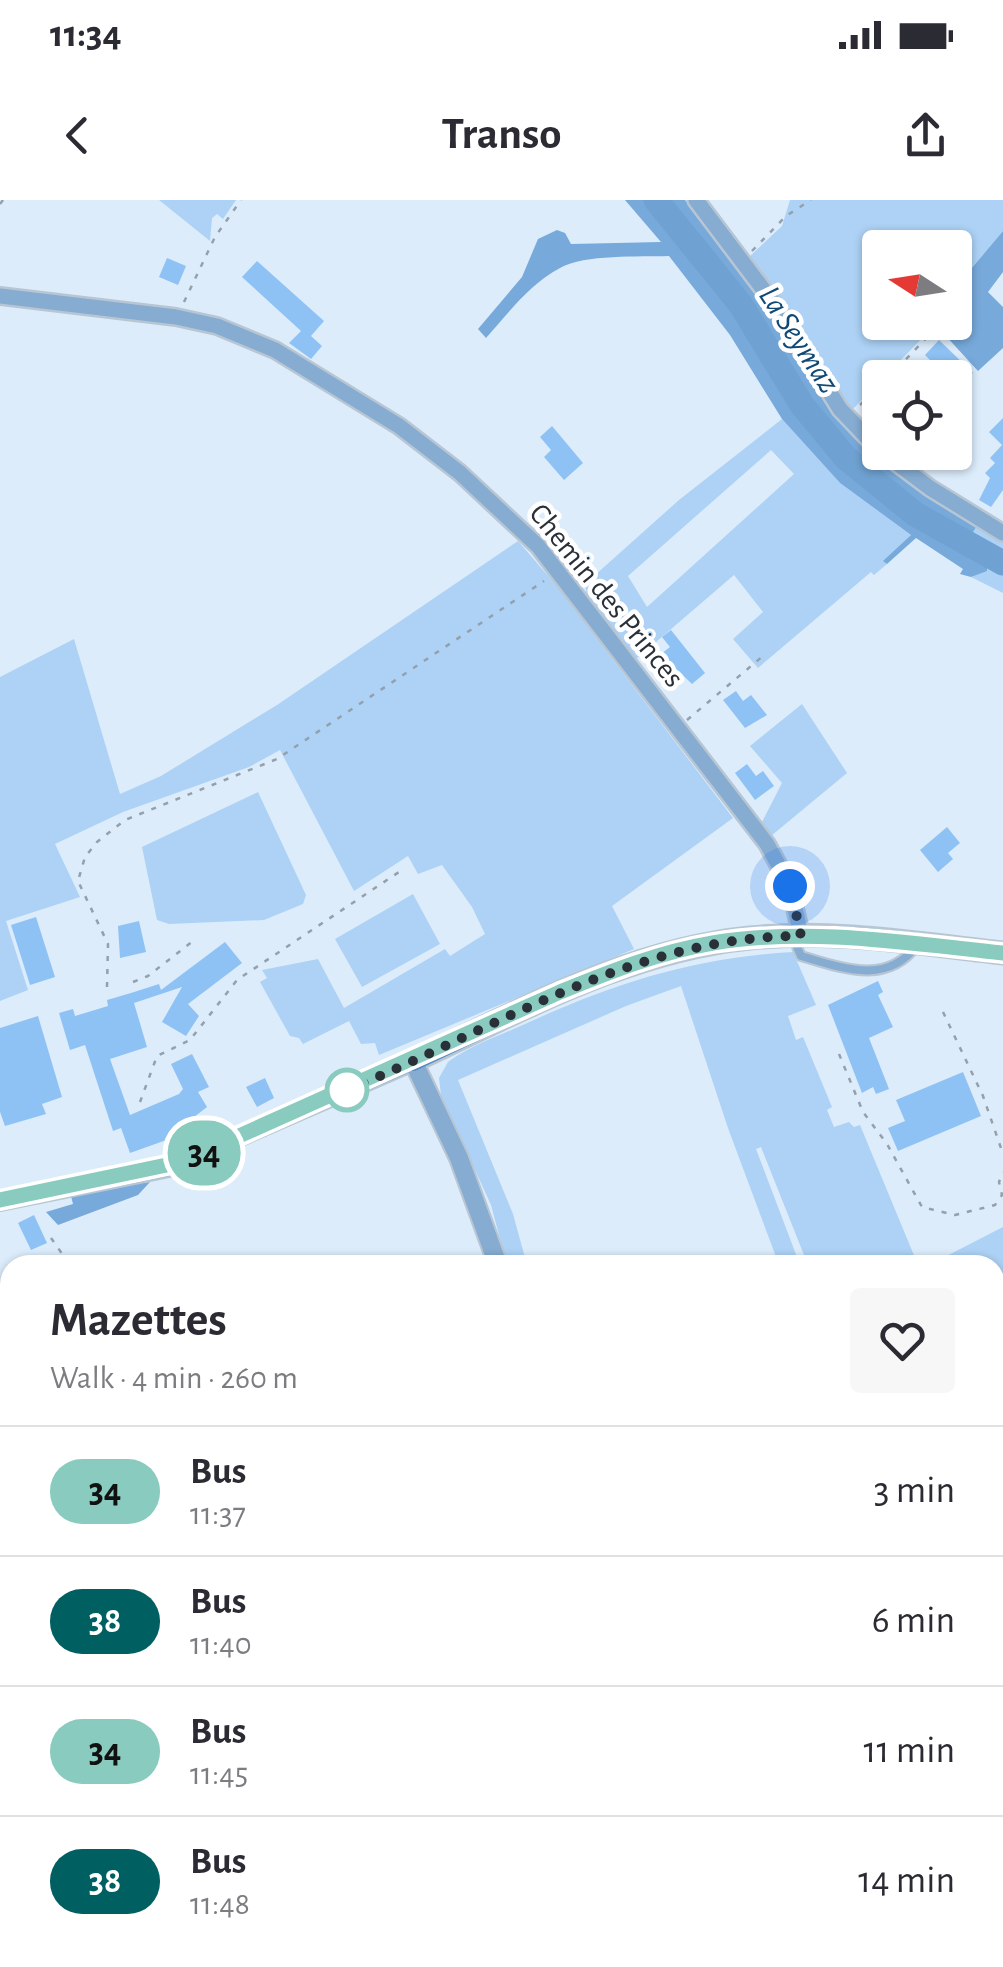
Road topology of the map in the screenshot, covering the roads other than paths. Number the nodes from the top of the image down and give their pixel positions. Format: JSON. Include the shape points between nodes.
{"nodes":[{"id":1,"x":696,"y":200,"type":"edge"},
{"id":2,"x":0,"y":296,"type":"edge"},
{"id":3,"x":862,"y":432,"type":"edge"},
{"id":4,"x":908,"y":470,"type":"edge"},
{"id":5,"x":1003,"y":533,"type":"edge"},
{"id":6,"x":797,"y":936,"type":"junction"},
{"id":7,"x":917,"y":944,"type":"junction"},
{"id":8,"x":1003,"y":953,"type":"edge"},
{"id":9,"x":413,"y":1061,"type":"junction"},
{"id":10,"x":1,"y":1197,"type":"edge"},
{"id":11,"x":494,"y":1255,"type":"edge"}],
"edges":[{"from":1,"to":3,"type":"street"},
{"from":2,"to":6,"type":"street","name":"Chemin des Princes","via":[[216,326],[258,342],[399,426],[502,511],[559,571],[782,869],[796,905]]},
{"from":4,"to":5,"type":"street"},
{"from":6,"to":7,"type":"main road"},
{"from":6,"to":7,"type":"lane","via":[[800,956],[872,973],[905,960]]},
{"from":6,"to":9,"type":"main road","via":[[711,943],[618,968]]},
{"from":7,"to":8,"type":"main road"},
{"from":9,"to":10,"type":"street","via":[[169,1167]]},
{"from":9,"to":11,"type":"street"}]}
